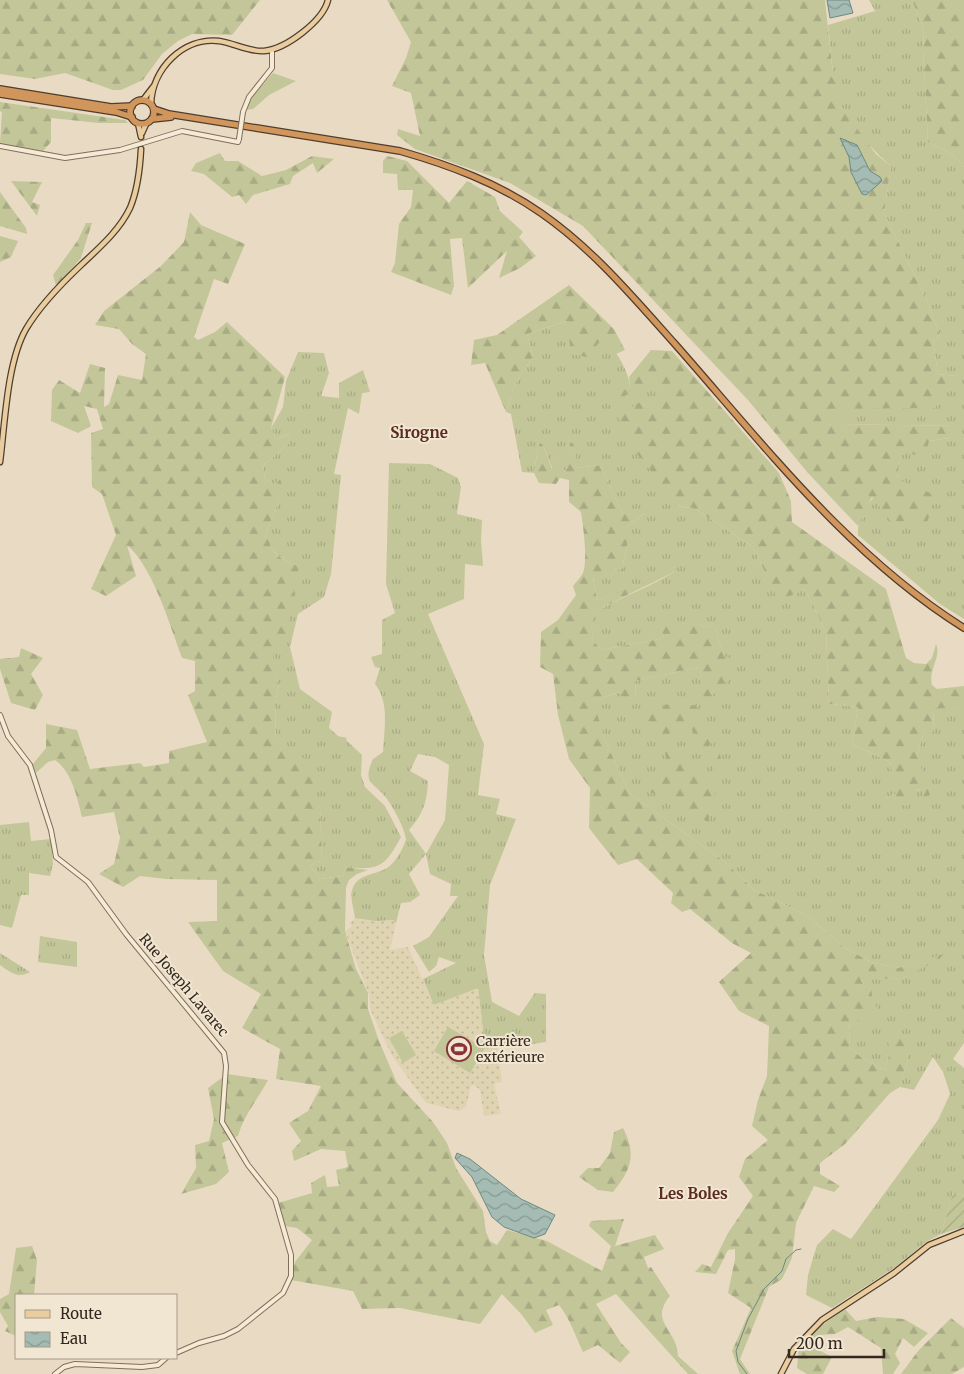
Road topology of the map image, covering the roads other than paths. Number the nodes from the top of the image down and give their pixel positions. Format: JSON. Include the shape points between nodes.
{"nodes":[{"id":1,"x":328,"y":0,"type":"edge"},
{"id":2,"x":272,"y":50,"type":"junction"},
{"id":3,"x":156,"y":82,"type":"junction"},
{"id":4,"x":0,"y":89,"type":"edge"},
{"id":5,"x":0,"y":94,"type":"edge"},
{"id":6,"x":143,"y":100,"type":"junction"},
{"id":7,"x":132,"y":106,"type":"junction"},
{"id":8,"x":153,"y":107,"type":"junction"},
{"id":9,"x":132,"y":118,"type":"junction"},
{"id":10,"x":152,"y":119,"type":"junction"},
{"id":11,"x":138,"y":123,"type":"junction"},
{"id":12,"x":146,"y":124,"type":"junction"},
{"id":13,"x":233,"y":125,"type":"junction"},
{"id":14,"x":0,"y":146,"type":"edge"},
{"id":15,"x":141,"y":149,"type":"dead end"},
{"id":16,"x":0,"y":462,"type":"edge"},
{"id":17,"x":964,"y":628,"type":"edge"},
{"id":18,"x":0,"y":715,"type":"edge"},
{"id":19,"x":964,"y":1231,"type":"edge"},
{"id":20,"x":178,"y":1352,"type":"edge"},
{"id":21,"x":165,"y":1359,"type":"edge"},
{"id":22,"x":55,"y":1374,"type":"edge"},
{"id":23,"x":781,"y":1374,"type":"edge"}],
"edges":[{"from":1,"to":2,"type":"main road","via":[[313,23]]},
{"from":2,"to":3,"type":"main road","via":[[256,50],[218,41],[195,43],[173,56]]},
{"from":2,"to":14,"type":"street","bridge":true,"via":[[272,68],[249,97],[239,140],[182,131],[120,150],[65,158]]},
{"from":3,"to":6,"type":"main road"},
{"from":3,"to":8,"type":"main road"},
{"from":4,"to":7,"type":"highway","via":[[111,107]]},
{"from":5,"to":9,"type":"highway","via":[[116,112]]},
{"from":6,"to":7,"type":"highway"},
{"from":6,"to":8,"type":"highway"},
{"from":7,"to":9,"type":"highway"},
{"from":8,"to":10,"type":"highway"},
{"from":8,"to":13,"type":"highway","via":[[169,114]]},
{"from":9,"to":11,"type":"highway"},
{"from":10,"to":12,"type":"highway"},
{"from":10,"to":13,"type":"highway","via":[[169,117]]},
{"from":11,"to":12,"type":"highway"},
{"from":11,"to":12,"type":"main road","via":[[141,137]]},
{"from":13,"to":17,"type":"highway","via":[[407,153],[486,182],[539,212],[610,271],[855,544],[913,594]]},
{"from":15,"to":16,"type":"main road","via":[[138,183],[122,222],[26,329],[11,378]]},
{"from":18,"to":20,"type":"street","name":"Rue Joseph Lavarec","via":[[8,736],[30,765],[50,824],[56,857],[88,882],[126,934],[224,1053],[222,1122],[248,1165],[275,1199],[292,1261],[292,1276],[287,1288],[272,1304],[229,1334]]},
{"from":19,"to":23,"type":"main road","via":[[929,1245],[894,1273],[822,1320],[794,1349]]},
{"from":21,"to":22,"type":"street","via":[[158,1365],[142,1367],[75,1364]]}]}
